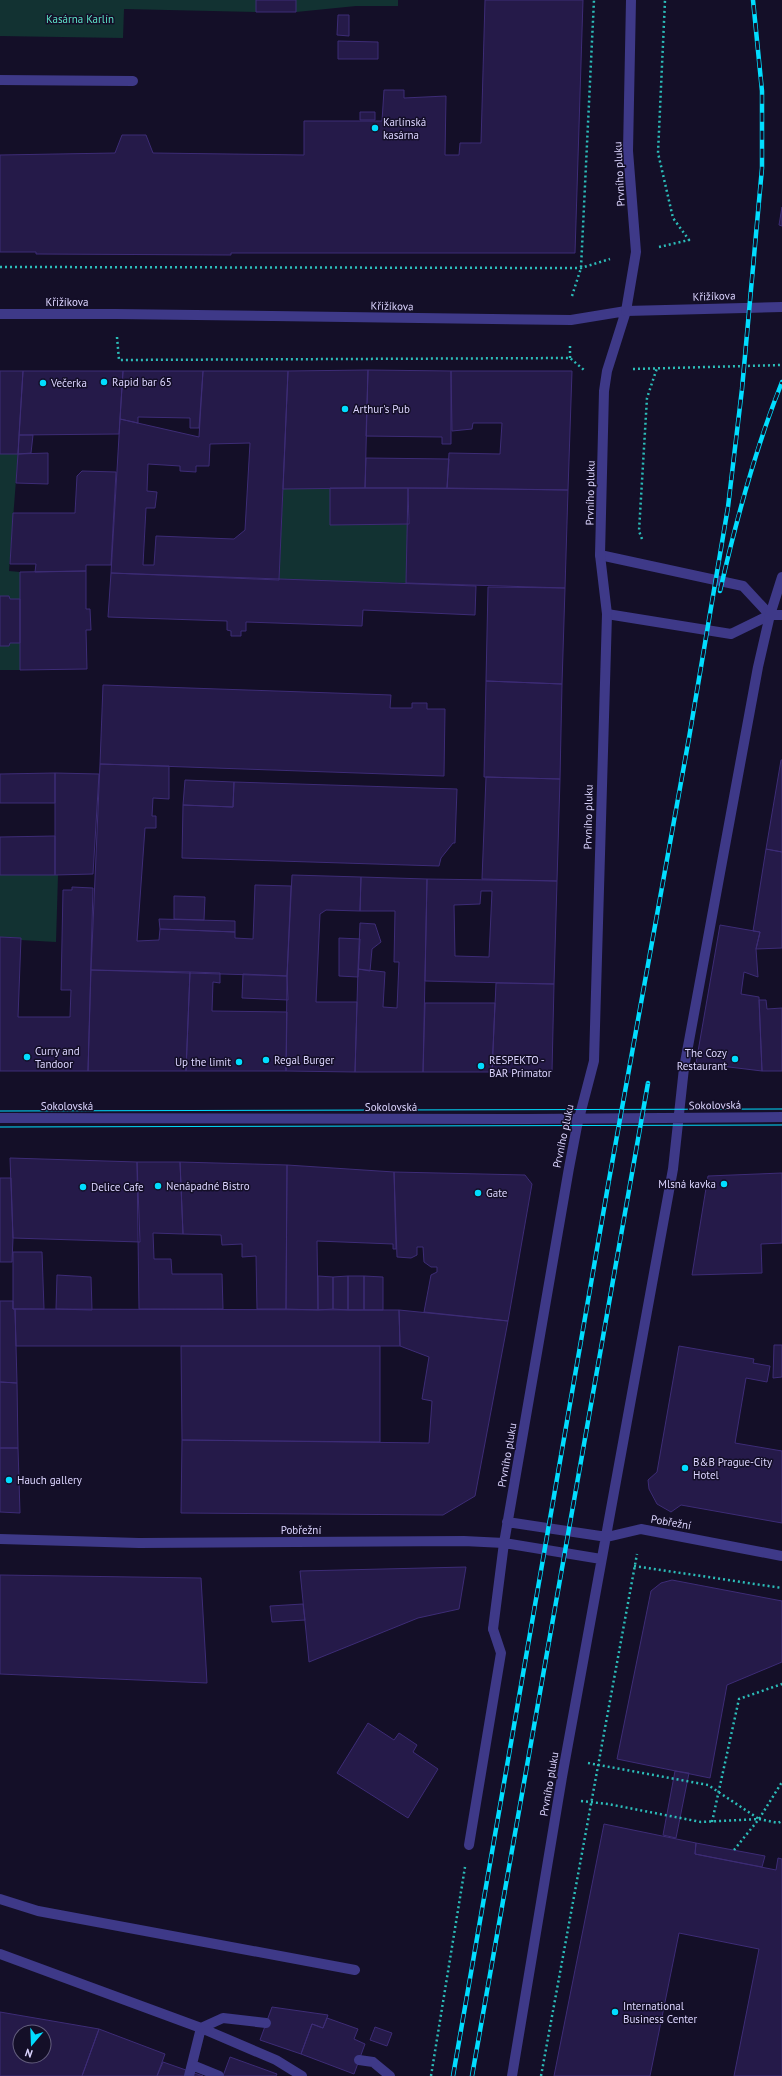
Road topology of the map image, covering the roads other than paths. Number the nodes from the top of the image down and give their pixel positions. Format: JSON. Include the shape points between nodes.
{"nodes":[{"id":1,"x":631,"y":0,"type":"edge"},
{"id":2,"x":0,"y":80,"type":"edge"},
{"id":3,"x":133,"y":81,"type":"dead end"},
{"id":4,"x":782,"y":307,"type":"edge"},
{"id":5,"x":626,"y":311,"type":"junction"},
{"id":6,"x":0,"y":314,"type":"edge"},
{"id":7,"x":600,"y":555,"type":"junction"},
{"id":8,"x":782,"y":576,"type":"edge"},
{"id":9,"x":607,"y":614,"type":"junction"},
{"id":10,"x":770,"y":615,"type":"junction"},
{"id":11,"x":782,"y":615,"type":"edge"},
{"id":12,"x":782,"y":1116,"type":"edge"},
{"id":13,"x":0,"y":1118,"type":"edge"},
{"id":14,"x":679,"y":1118,"type":"junction"},
{"id":15,"x":579,"y":1119,"type":"junction"},
{"id":16,"x":507,"y":1522,"type":"junction"},
{"id":17,"x":607,"y":1537,"type":"junction"},
{"id":18,"x":0,"y":1540,"type":"edge"},
{"id":19,"x":504,"y":1543,"type":"junction"},
{"id":20,"x":782,"y":1556,"type":"edge"},
{"id":21,"x":601,"y":1559,"type":"junction"},
{"id":22,"x":469,"y":1845,"type":"road end"},
{"id":23,"x":0,"y":1899,"type":"edge"},
{"id":24,"x":0,"y":1954,"type":"edge"},
{"id":25,"x":355,"y":1970,"type":"dead end"},
{"id":26,"x":266,"y":2023,"type":"dead end"},
{"id":27,"x":201,"y":2028,"type":"junction"},
{"id":28,"x":359,"y":2060,"type":"dead end"},
{"id":29,"x":192,"y":2065,"type":"junction"},
{"id":30,"x":189,"y":2076,"type":"edge"},
{"id":31,"x":219,"y":2076,"type":"edge"},
{"id":32,"x":302,"y":2076,"type":"edge"},
{"id":33,"x":390,"y":2076,"type":"edge"},
{"id":34,"x":512,"y":2076,"type":"edge"}],
"edges":[{"from":1,"to":5,"type":"street","name":"Prvního pluku","via":[[628,150],[636,252]]},
{"from":2,"to":3,"type":"street"},
{"from":4,"to":5,"type":"street","name":"Křižíkova"},
{"from":5,"to":6,"type":"street","name":"Křižíkova","via":[[571,320]]},
{"from":5,"to":7,"type":"street","name":"Prvního pluku","via":[[607,371],[604,391]]},
{"from":7,"to":9,"type":"street","name":"Prvního pluku"},
{"from":7,"to":10,"type":"street","via":[[743,586]]},
{"from":8,"to":10,"type":"street","name":"Prvního pluku"},
{"from":9,"to":10,"type":"street","via":[[731,634]]},
{"from":9,"to":15,"type":"street","name":"Prvního pluku","via":[[594,1061]]},
{"from":10,"to":11,"type":"street"},
{"from":10,"to":14,"type":"street","name":"Prvního pluku","via":[[758,667],[684,1068]]},
{"from":12,"to":14,"type":"street","name":"Sokolovská"},
{"from":13,"to":15,"type":"street","name":"Sokolovská"},
{"from":14,"to":15,"type":"street","name":"Sokolovská"},
{"from":14,"to":17,"type":"street","name":"Prvního pluku","via":[[673,1170]]},
{"from":15,"to":16,"type":"street","name":"Prvního pluku","via":[[568,1168]]},
{"from":16,"to":17,"type":"street","name":"Pobřežní"},
{"from":16,"to":19,"type":"street","name":"Prvního pluku"},
{"from":17,"to":20,"type":"street","name":"Pobřežní","via":[[641,1529]]},
{"from":17,"to":21,"type":"street","name":"Prvního pluku"},
{"from":18,"to":19,"type":"street","name":"Pobřežní","via":[[139,1543]]},
{"from":19,"to":21,"type":"street","name":"Pobřežní"},
{"from":19,"to":22,"type":"street","name":"Prvního pluku","via":[[493,1629],[501,1653]]},
{"from":21,"to":34,"type":"street","name":"Prvního pluku"},
{"from":23,"to":25,"type":"street","via":[[38,1911]]},
{"from":24,"to":27,"type":"street"},
{"from":26,"to":27,"type":"street","via":[[224,2018]]},
{"from":27,"to":29,"type":"street"},
{"from":27,"to":32,"type":"street","via":[[276,2060]]},
{"from":28,"to":33,"type":"street","via":[[373,2062]]},
{"from":29,"to":30,"type":"street"},
{"from":29,"to":31,"type":"street"}]}
